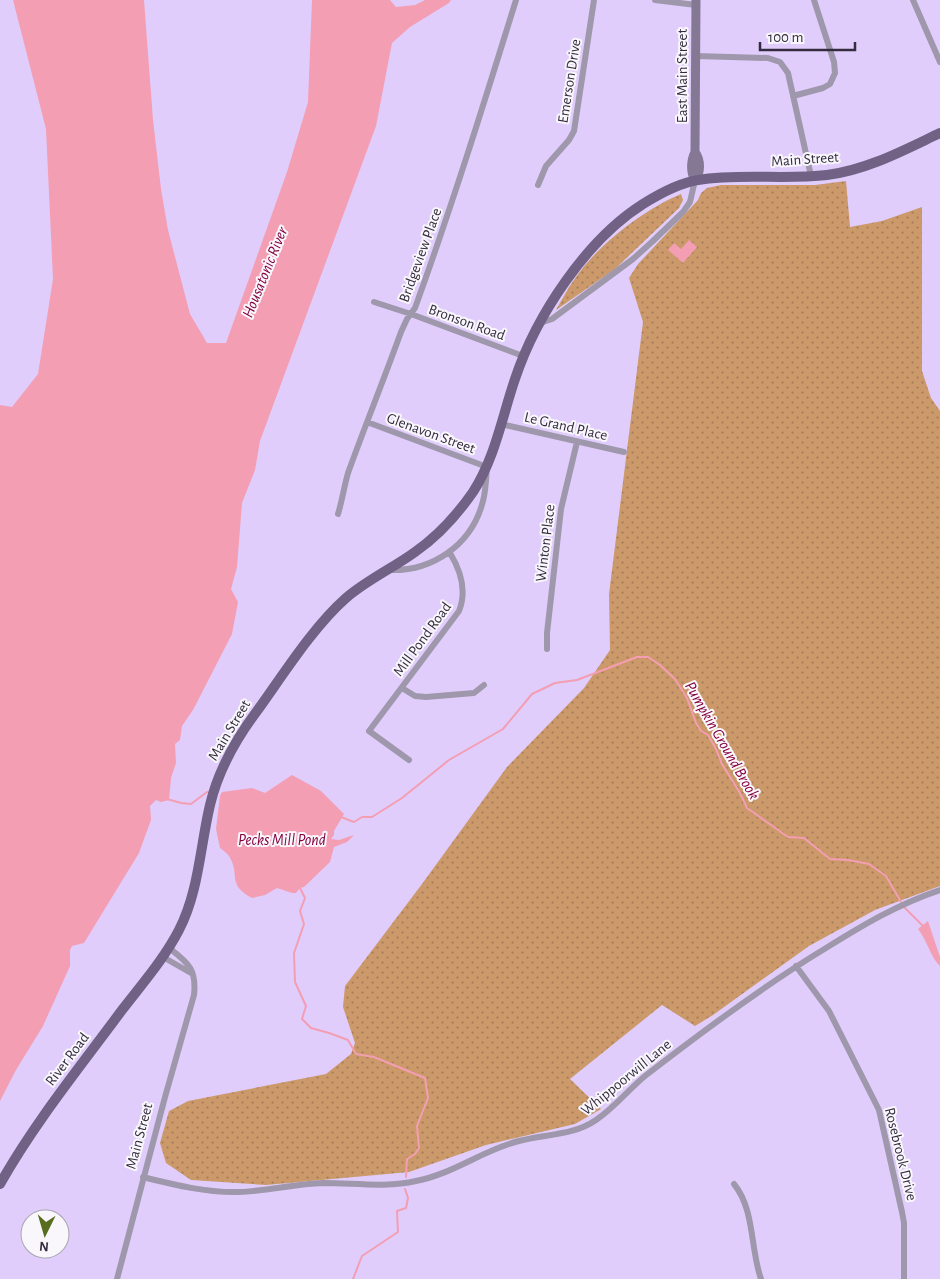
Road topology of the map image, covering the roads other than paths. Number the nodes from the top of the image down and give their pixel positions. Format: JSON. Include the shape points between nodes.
{"nodes":[{"id":1,"x":516,"y":0,"type":"edge"},
{"id":2,"x":594,"y":0,"type":"edge"},
{"id":3,"x":654,"y":0,"type":"edge"},
{"id":4,"x":814,"y":0,"type":"edge"},
{"id":5,"x":913,"y":0,"type":"edge"},
{"id":6,"x":696,"y":3,"type":"edge"},
{"id":7,"x":696,"y":56,"type":"junction"},
{"id":8,"x":940,"y":62,"type":"edge"},
{"id":9,"x":794,"y":96,"type":"junction"},
{"id":10,"x":940,"y":133,"type":"edge"},
{"id":11,"x":811,"y":176,"type":"junction"},
{"id":12,"x":695,"y":180,"type":"junction"},
{"id":13,"x":538,"y":185,"type":"dead end"},
{"id":14,"x":374,"y":302,"type":"dead end"},
{"id":15,"x":411,"y":314,"type":"junction"},
{"id":16,"x":539,"y":324,"type":"junction"},
{"id":17,"x":524,"y":356,"type":"junction"},
{"id":18,"x":367,"y":422,"type":"junction"},
{"id":19,"x":501,"y":424,"type":"junction"},
{"id":20,"x":577,"y":442,"type":"junction"},
{"id":21,"x":624,"y":452,"type":"dead end"},
{"id":22,"x":487,"y":467,"type":"junction"},
{"id":23,"x":338,"y":514,"type":"dead end"},
{"id":24,"x":450,"y":553,"type":"junction"},
{"id":25,"x":387,"y":570,"type":"junction"},
{"id":26,"x":547,"y":649,"type":"dead end"},
{"id":27,"x":484,"y":685,"type":"dead end"},
{"id":28,"x":402,"y":688,"type":"junction"},
{"id":29,"x":409,"y":760,"type":"dead end"},
{"id":30,"x":940,"y":890,"type":"edge"},
{"id":31,"x":168,"y":947,"type":"junction"},
{"id":32,"x":162,"y":957,"type":"junction"},
{"id":33,"x":796,"y":966,"type":"junction"},
{"id":34,"x":191,"y":973,"type":"junction"},
{"id":35,"x":143,"y":1178,"type":"junction"},
{"id":36,"x":0,"y":1184,"type":"edge"},
{"id":37,"x":734,"y":1184,"type":"dead end"},
{"id":38,"x":117,"y":1279,"type":"edge"},
{"id":39,"x":761,"y":1279,"type":"edge"},
{"id":40,"x":904,"y":1279,"type":"edge"}],
"edges":[{"from":1,"to":15,"type":"street","name":"Bridgeview Place","via":[[447,221]]},
{"from":2,"to":13,"type":"street","name":"Emerson Drive","via":[[574,132],[546,166]]},
{"from":3,"to":6,"type":"street"},
{"from":4,"to":9,"type":"street","via":[[834,62],[834,77],[823,88]]},
{"from":5,"to":8,"type":"street"},
{"from":6,"to":7,"type":"main road","name":"East Main Street"},
{"from":7,"to":9,"type":"street","via":[[774,59],[785,67]]},
{"from":7,"to":12,"type":"main road","name":"East Main Street","via":[[695,152],[692,160]]},
{"from":9,"to":11,"type":"street"},
{"from":10,"to":11,"type":"main road","name":"Main Street","via":[[860,168]]},
{"from":11,"to":12,"type":"main road","name":"Main Street"},
{"from":12,"to":16,"type":"main road","name":"Main Street","via":[[653,198],[622,220],[573,271]]},
{"from":12,"to":16,"type":"street","via":[[690,202],[653,241],[552,319]]},
{"from":14,"to":15,"type":"street","name":"Bronson Road"},
{"from":15,"to":17,"type":"street","name":"Bronson Road"},
{"from":15,"to":18,"type":"street","name":"Bridgeview Place"},
{"from":16,"to":17,"type":"main road","name":"Main Street"},
{"from":17,"to":19,"type":"main road","name":"Main Street"},
{"from":18,"to":22,"type":"street","name":"Glenavon Street"},
{"from":18,"to":23,"type":"street","name":"Bridgeview Place"},
{"from":19,"to":20,"type":"street","name":"Le Grand Place"},
{"from":19,"to":22,"type":"main road","name":"Main Street"},
{"from":20,"to":21,"type":"street","name":"Le Grand Place"},
{"from":20,"to":26,"type":"street","name":"Winton Place","via":[[561,509],[546,633]]},
{"from":22,"to":24,"type":"street","name":"Main Street","via":[[480,513],[465,538]]},
{"from":22,"to":25,"type":"main road","name":"Main Street","via":[[452,520],[426,544]]},
{"from":24,"to":25,"type":"street","name":"Main Street","via":[[415,568]]},
{"from":24,"to":28,"type":"street","name":"Mill Pond Road","via":[[462,581],[463,602]]},
{"from":25,"to":31,"type":"main road","name":"Main Street","via":[[351,594],[329,615],[243,731],[222,768],[213,794],[192,898]]},
{"from":27,"to":28,"type":"street","via":[[474,693],[426,697],[415,696]]},
{"from":28,"to":29,"type":"street","name":"Mill Pond Road","via":[[369,731]]},
{"from":30,"to":33,"type":"street","name":"Whippoorwill Lane","via":[[894,908]]},
{"from":31,"to":32,"type":"main road","name":"Main Street"},
{"from":31,"to":34,"type":"street","via":[[189,964]]},
{"from":32,"to":34,"type":"street"},
{"from":32,"to":36,"type":"main road","name":"River Road","via":[[37,1125]]},
{"from":33,"to":35,"type":"street","name":"Whippoorwill Lane","via":[[644,1077],[588,1125],[518,1141],[438,1175],[398,1184],[321,1183],[240,1192],[205,1190]]},
{"from":33,"to":40,"type":"street","name":"Rosebrook Drive","via":[[829,1012],[879,1110],[904,1223]]},
{"from":34,"to":35,"type":"street","name":"Main Street","via":[[195,985],[193,1000]]},
{"from":35,"to":38,"type":"street","name":"Main Street"},
{"from":37,"to":39,"type":"street","via":[[742,1193],[746,1206]]}]}
